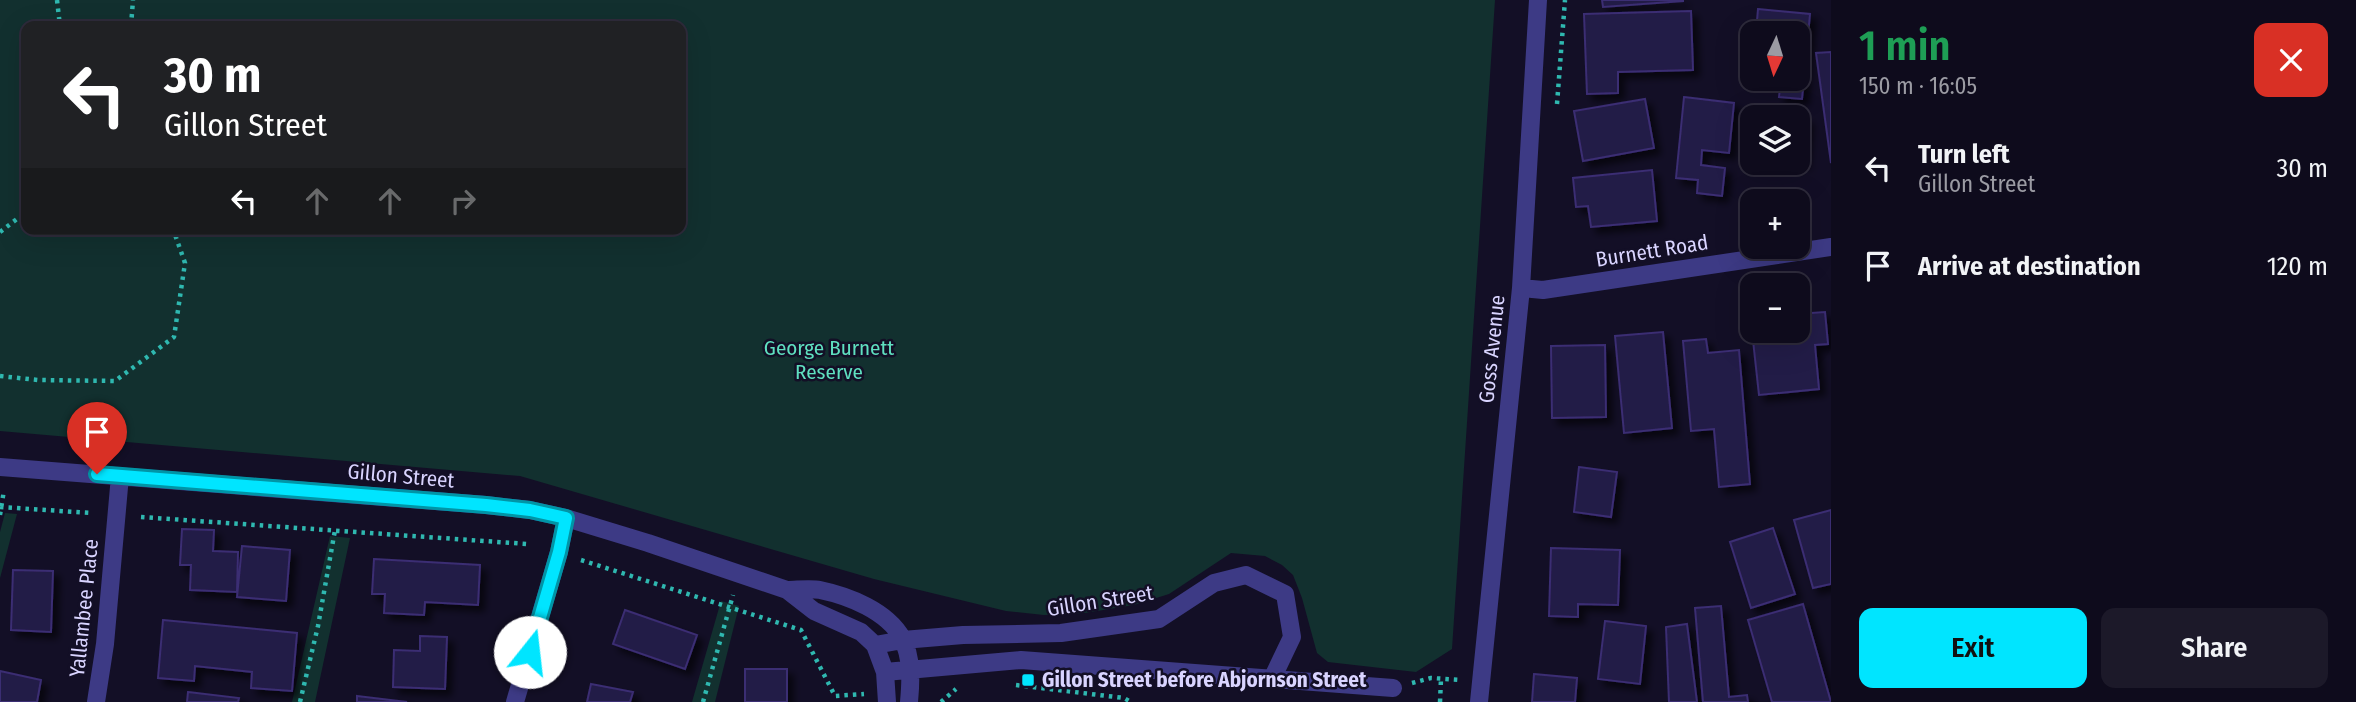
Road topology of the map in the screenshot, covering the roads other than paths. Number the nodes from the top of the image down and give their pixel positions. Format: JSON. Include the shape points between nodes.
{"nodes":[{"id":1,"x":1538,"y":0,"type":"edge"},
{"id":2,"x":1831,"y":247,"type":"edge"},
{"id":3,"x":1521,"y":289,"type":"junction"},
{"id":4,"x":0,"y":467,"type":"edge"},
{"id":5,"x":120,"y":476,"type":"junction"},
{"id":6,"x":566,"y":518,"type":"junction"},
{"id":7,"x":787,"y":590,"type":"junction"},
{"id":8,"x":903,"y":640,"type":"junction"},
{"id":9,"x":874,"y":645,"type":"junction"},
{"id":10,"x":911,"y":670,"type":"junction"},
{"id":11,"x":885,"y":672,"type":"junction"},
{"id":12,"x":1272,"y":679,"type":"junction"},
{"id":13,"x":1393,"y":688,"type":"road end"},
{"id":14,"x":880,"y":698,"type":"edge"},
{"id":15,"x":96,"y":702,"type":"edge"},
{"id":16,"x":515,"y":702,"type":"edge"},
{"id":17,"x":909,"y":702,"type":"edge"},
{"id":18,"x":1479,"y":702,"type":"edge"}],
"edges":[{"from":1,"to":3,"type":"street","name":"Goss Avenue"},
{"from":2,"to":3,"type":"street","name":"Burnett Road","via":[[1543,290]]},
{"from":3,"to":18,"type":"street","name":"Goss Avenue"},
{"from":4,"to":5,"type":"street","name":"Gillon Street"},
{"from":5,"to":6,"type":"street","name":"Gillon Street","via":[[486,505]]},
{"from":5,"to":15,"type":"street","name":"Yallambee Place"},
{"from":6,"to":7,"type":"street","name":"Gillon Street"},
{"from":6,"to":16,"type":"street"},
{"from":7,"to":8,"type":"street","name":"Gillon Street","via":[[818,590],[860,604],[894,626]]},
{"from":7,"to":9,"type":"street","name":"Gillon Street","via":[[814,611],[861,632]]},
{"from":8,"to":9,"type":"street","name":"Gillon Street"},
{"from":8,"to":10,"type":"street","name":"Gillon Street"},
{"from":8,"to":12,"type":"street","name":"Gillon Street","via":[[1061,633],[1159,619],[1214,583],[1246,575],[1285,594],[1292,637]]},
{"from":9,"to":11,"type":"street"},
{"from":10,"to":11,"type":"street"},
{"from":10,"to":12,"type":"street","via":[[1021,660]]},
{"from":10,"to":17,"type":"street","name":"Gillon Street"},
{"from":11,"to":14,"type":"street"},
{"from":12,"to":13,"type":"street"}]}
